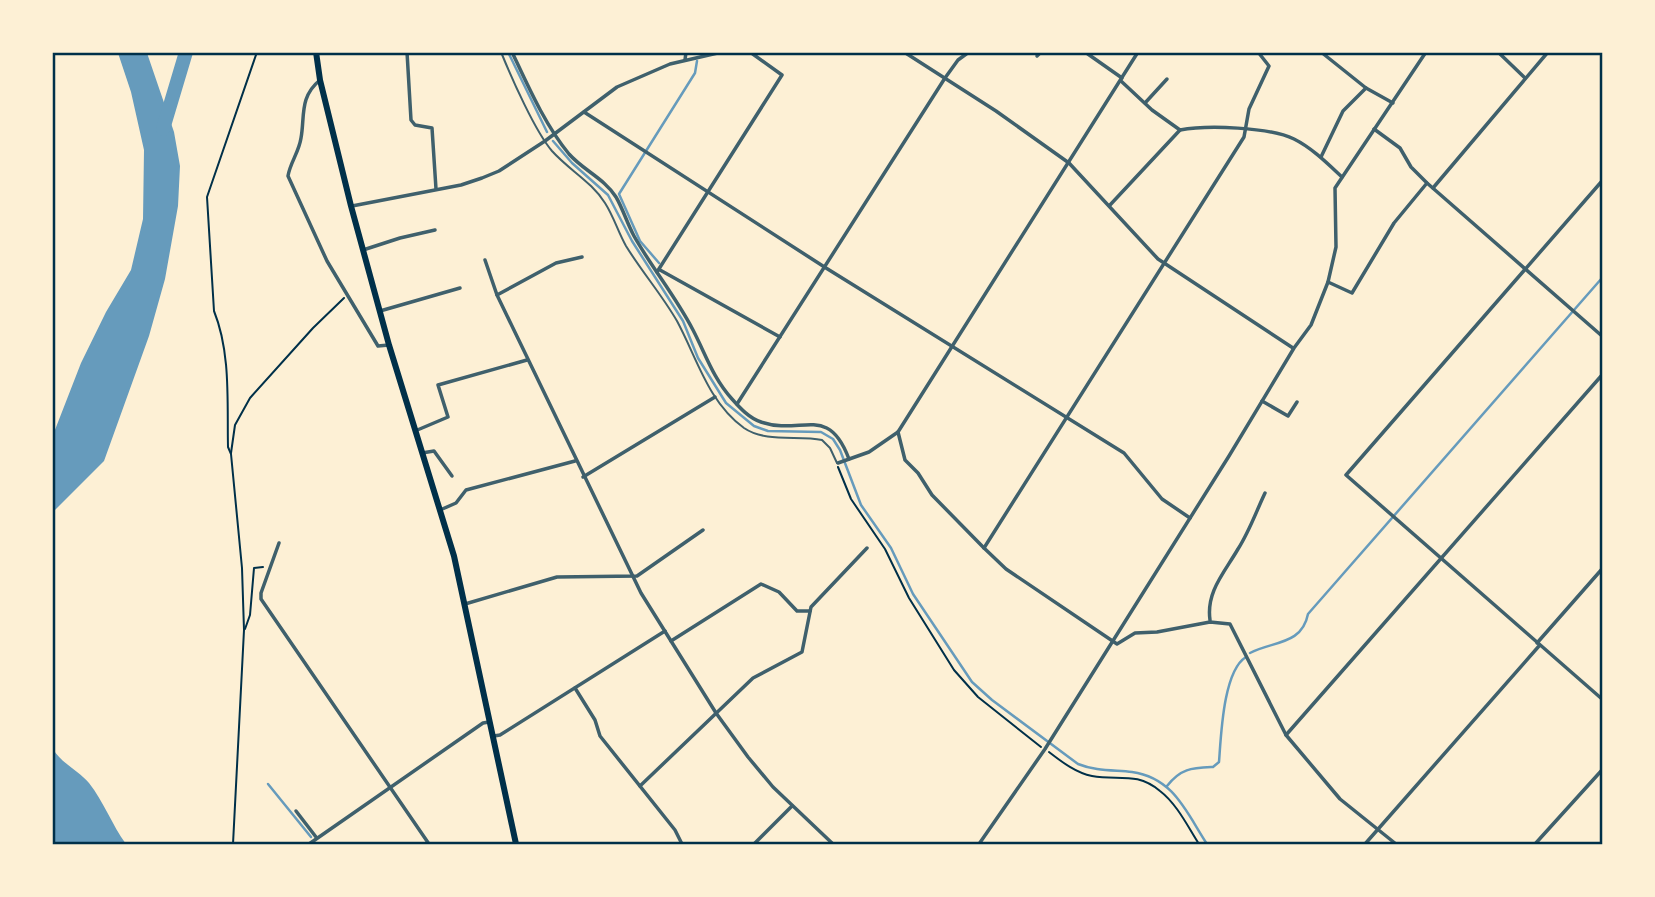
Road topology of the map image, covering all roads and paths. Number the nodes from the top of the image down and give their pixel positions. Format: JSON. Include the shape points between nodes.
{"nodes":[{"id":1,"x":257,"y":52,"type":"edge"},
{"id":2,"x":316,"y":52,"type":"edge"},
{"id":3,"x":407,"y":52,"type":"edge"},
{"id":4,"x":501,"y":52,"type":"edge"},
{"id":5,"x":512,"y":52,"type":"edge"},
{"id":6,"x":686,"y":52,"type":"edge"},
{"id":7,"x":722,"y":52,"type":"edge"},
{"id":8,"x":750,"y":52,"type":"edge"},
{"id":9,"x":904,"y":52,"type":"edge"},
{"id":10,"x":969,"y":52,"type":"edge"},
{"id":11,"x":1085,"y":52,"type":"edge"},
{"id":12,"x":1138,"y":52,"type":"edge"},
{"id":13,"x":1258,"y":52,"type":"edge"},
{"id":14,"x":1321,"y":52,"type":"edge"},
{"id":15,"x":1426,"y":52,"type":"edge"},
{"id":16,"x":1498,"y":52,"type":"edge"},
{"id":17,"x":1548,"y":52,"type":"edge"},
{"id":18,"x":685,"y":60,"type":"junction"},
{"id":19,"x":945,"y":78,"type":"junction"},
{"id":20,"x":1525,"y":78,"type":"junction"},
{"id":21,"x":1121,"y":79,"type":"junction"},
{"id":22,"x":1167,"y":79,"type":"dead end"},
{"id":23,"x":320,"y":80,"type":"junction"},
{"id":24,"x":1366,"y":88,"type":"junction"},
{"id":25,"x":1145,"y":103,"type":"junction"},
{"id":26,"x":1393,"y":103,"type":"junction"},
{"id":27,"x":584,"y":112,"type":"junction"},
{"id":28,"x":1374,"y":129,"type":"junction"},
{"id":29,"x":1180,"y":130,"type":"junction"},
{"id":30,"x":1245,"y":130,"type":"junction"},
{"id":31,"x":554,"y":134,"type":"junction"},
{"id":32,"x":545,"y":141,"type":"junction"},
{"id":33,"x":1321,"y":157,"type":"junction"},
{"id":34,"x":1069,"y":163,"type":"junction"},
{"id":35,"x":1342,"y":177,"type":"junction"},
{"id":36,"x":1602,"y":181,"type":"edge"},
{"id":37,"x":1427,"y":183,"type":"junction"},
{"id":38,"x":1433,"y":188,"type":"junction"},
{"id":39,"x":436,"y":189,"type":"junction"},
{"id":40,"x":708,"y":192,"type":"junction"},
{"id":41,"x":1110,"y":205,"type":"junction"},
{"id":42,"x":351,"y":206,"type":"junction"},
{"id":43,"x":435,"y":230,"type":"dead end"},
{"id":44,"x":363,"y":250,"type":"junction"},
{"id":45,"x":582,"y":257,"type":"dead end"},
{"id":46,"x":485,"y":260,"type":"dead end"},
{"id":47,"x":1164,"y":264,"type":"junction"},
{"id":48,"x":826,"y":268,"type":"junction"},
{"id":49,"x":1527,"y":269,"type":"junction"},
{"id":50,"x":658,"y":271,"type":"junction"},
{"id":51,"x":1328,"y":282,"type":"junction"},
{"id":52,"x":460,"y":288,"type":"dead end"},
{"id":53,"x":348,"y":295,"type":"junction"},
{"id":54,"x":497,"y":295,"type":"junction"},
{"id":55,"x":380,"y":311,"type":"junction"},
{"id":56,"x":1602,"y":336,"type":"edge"},
{"id":57,"x":780,"y":337,"type":"junction"},
{"id":58,"x":389,"y":345,"type":"junction"},
{"id":59,"x":954,"y":347,"type":"junction"},
{"id":60,"x":1294,"y":348,"type":"junction"},
{"id":61,"x":527,"y":360,"type":"junction"},
{"id":62,"x":1602,"y":375,"type":"edge"},
{"id":63,"x":715,"y":397,"type":"junction"},
{"id":64,"x":1262,"y":401,"type":"junction"},
{"id":65,"x":1297,"y":402,"type":"dead end"},
{"id":66,"x":737,"y":404,"type":"junction"},
{"id":67,"x":1067,"y":418,"type":"junction"},
{"id":68,"x":414,"y":431,"type":"junction"},
{"id":69,"x":898,"y":432,"type":"junction"},
{"id":70,"x":422,"y":453,"type":"junction"},
{"id":71,"x":231,"y":454,"type":"junction"},
{"id":72,"x":848,"y":459,"type":"junction"},
{"id":73,"x":575,"y":461,"type":"junction"},
{"id":74,"x":839,"y":464,"type":"junction"},
{"id":75,"x":452,"y":476,"type":"dead end"},
{"id":76,"x":583,"y":477,"type":"junction"},
{"id":77,"x":1265,"y":493,"type":"dead end"},
{"id":78,"x":440,"y":510,"type":"junction"},
{"id":79,"x":1190,"y":518,"type":"junction"},
{"id":80,"x":703,"y":530,"type":"dead end"},
{"id":81,"x":279,"y":543,"type":"dead end"},
{"id":82,"x":867,"y":548,"type":"dead end"},
{"id":83,"x":984,"y":548,"type":"junction"},
{"id":84,"x":1442,"y":559,"type":"junction"},
{"id":85,"x":270,"y":567,"type":"junction"},
{"id":86,"x":1602,"y":569,"type":"edge"},
{"id":87,"x":632,"y":577,"type":"junction"},
{"id":88,"x":909,"y":598,"type":"junction"},
{"id":89,"x":904,"y":601,"type":"dead end"},
{"id":90,"x":465,"y":604,"type":"junction"},
{"id":91,"x":810,"y":611,"type":"junction"},
{"id":92,"x":1210,"y":621,"type":"junction"},
{"id":93,"x":244,"y":630,"type":"junction"},
{"id":94,"x":664,"y":631,"type":"junction"},
{"id":95,"x":671,"y":640,"type":"junction"},
{"id":96,"x":1112,"y":640,"type":"junction"},
{"id":97,"x":1539,"y":644,"type":"junction"},
{"id":98,"x":575,"y":688,"type":"junction"},
{"id":99,"x":1602,"y":699,"type":"edge"},
{"id":100,"x":716,"y":713,"type":"junction"},
{"id":101,"x":489,"y":722,"type":"junction"},
{"id":102,"x":1286,"y":735,"type":"junction"},
{"id":103,"x":493,"y":736,"type":"junction"},
{"id":104,"x":1041,"y":746,"type":"dead end"},
{"id":105,"x":1049,"y":752,"type":"dead end"},
{"id":106,"x":1602,"y":770,"type":"edge"},
{"id":107,"x":640,"y":786,"type":"junction"},
{"id":108,"x":390,"y":787,"type":"junction"},
{"id":109,"x":792,"y":806,"type":"junction"},
{"id":110,"x":296,"y":811,"type":"dead end"},
{"id":111,"x":1377,"y":829,"type":"junction"},
{"id":112,"x":317,"y":838,"type":"junction"},
{"id":113,"x":233,"y":845,"type":"edge"},
{"id":114,"x":309,"y":845,"type":"edge"},
{"id":115,"x":429,"y":845,"type":"edge"},
{"id":116,"x":516,"y":845,"type":"edge"},
{"id":117,"x":682,"y":845,"type":"edge"},
{"id":118,"x":754,"y":845,"type":"edge"},
{"id":119,"x":833,"y":845,"type":"edge"},
{"id":120,"x":979,"y":845,"type":"edge"},
{"id":121,"x":1199,"y":845,"type":"edge"},
{"id":122,"x":1365,"y":845,"type":"edge"},
{"id":123,"x":1396,"y":845,"type":"edge"},
{"id":124,"x":1535,"y":845,"type":"edge"}],
"edges":[{"from":1,"to":71,"type":"path","via":[[207,197],[214,311],[227,372]]},
{"from":2,"to":23,"type":"main road"},
{"from":3,"to":39,"type":"street","via":[[411,120],[433,132]]},
{"from":4,"to":32,"type":"lane"},
{"from":5,"to":31,"type":"street"},
{"from":6,"to":18,"type":"street"},
{"from":7,"to":18,"type":"street"},
{"from":8,"to":40,"type":"street","via":[[782,75]]},
{"from":9,"to":19,"type":"street"},
{"from":10,"to":19,"type":"street"},
{"from":11,"to":21,"type":"street"},
{"from":12,"to":21,"type":"street"},
{"from":13,"to":30,"type":"street","via":[[1269,66],[1249,109]]},
{"from":14,"to":24,"type":"street"},
{"from":15,"to":26,"type":"street"},
{"from":16,"to":20,"type":"street"},
{"from":17,"to":20,"type":"street"},
{"from":18,"to":27,"type":"street","via":[[617,87]]},
{"from":19,"to":34,"type":"street"},
{"from":19,"to":48,"type":"street"},
{"from":20,"to":38,"type":"street"},
{"from":21,"to":25,"type":"street"},
{"from":21,"to":34,"type":"street"},
{"from":22,"to":25,"type":"street"},
{"from":23,"to":42,"type":"main road"},
{"from":23,"to":53,"type":"street","via":[[302,110],[302,138],[288,176]]},
{"from":24,"to":26,"type":"street"},
{"from":24,"to":33,"type":"street","via":[[1343,111]]},
{"from":25,"to":29,"type":"street"},
{"from":26,"to":28,"type":"street"},
{"from":27,"to":31,"type":"street"},
{"from":27,"to":40,"type":"street"},
{"from":28,"to":35,"type":"street"},
{"from":28,"to":37,"type":"street","via":[[1399,148]]},
{"from":29,"to":30,"type":"street"},
{"from":29,"to":41,"type":"street"},
{"from":30,"to":33,"type":"street","via":[[1288,136]]},
{"from":30,"to":47,"type":"street"},
{"from":31,"to":32,"type":"street"},
{"from":31,"to":50,"type":"street","via":[[616,197]]},
{"from":32,"to":39,"type":"street","via":[[499,170]]},
{"from":32,"to":63,"type":"lane","via":[[605,202],[625,244],[676,320]]},
{"from":33,"to":35,"type":"street"},
{"from":34,"to":41,"type":"street"},
{"from":34,"to":59,"type":"street"},
{"from":35,"to":51,"type":"street","via":[[1335,188],[1336,247]]},
{"from":36,"to":49,"type":"street"},
{"from":37,"to":38,"type":"street"},
{"from":37,"to":51,"type":"street","via":[[1394,223],[1352,293]]},
{"from":38,"to":49,"type":"street"},
{"from":39,"to":42,"type":"street"},
{"from":40,"to":48,"type":"street"},
{"from":40,"to":50,"type":"street"},
{"from":41,"to":47,"type":"street"},
{"from":42,"to":44,"type":"main road"},
{"from":43,"to":44,"type":"street"},
{"from":44,"to":55,"type":"main road"},
{"from":45,"to":54,"type":"street","via":[[556,263]]},
{"from":46,"to":54,"type":"street"},
{"from":47,"to":60,"type":"street"},
{"from":47,"to":67,"type":"street"},
{"from":48,"to":57,"type":"street"},
{"from":48,"to":59,"type":"street"},
{"from":49,"to":56,"type":"street"},
{"from":49,"to":84,"type":"street","via":[[1346,475]]},
{"from":50,"to":57,"type":"street"},
{"from":50,"to":66,"type":"street","via":[[715,377]]},
{"from":51,"to":60,"type":"street","via":[[1311,324]]},
{"from":52,"to":55,"type":"street"},
{"from":53,"to":58,"type":"street","via":[[378,346]]},
{"from":53,"to":71,"type":"path","via":[[250,398],[235,425]]},
{"from":54,"to":61,"type":"street"},
{"from":55,"to":58,"type":"main road"},
{"from":57,"to":66,"type":"street"},
{"from":58,"to":68,"type":"main road"},
{"from":59,"to":67,"type":"street"},
{"from":59,"to":69,"type":"street"},
{"from":60,"to":64,"type":"street"},
{"from":61,"to":68,"type":"street","via":[[438,385],[448,417]]},
{"from":61,"to":73,"type":"street"},
{"from":62,"to":84,"type":"street"},
{"from":63,"to":74,"type":"lane","via":[[752,432],[822,440]]},
{"from":63,"to":76,"type":"street"},
{"from":64,"to":65,"type":"street","via":[[1288,416]]},
{"from":64,"to":79,"type":"street"},
{"from":66,"to":72,"type":"street","via":[[766,423],[829,428],[840,439]]},
{"from":67,"to":79,"type":"street","via":[[1124,453],[1162,499]]},
{"from":67,"to":83,"type":"street"},
{"from":68,"to":70,"type":"main road"},
{"from":69,"to":72,"type":"street","via":[[869,452]]},
{"from":69,"to":83,"type":"street","via":[[905,460]]},
{"from":70,"to":75,"type":"street","via":[[434,451]]},
{"from":70,"to":78,"type":"main road"},
{"from":71,"to":93,"type":"path"},
{"from":72,"to":74,"type":"street"},
{"from":73,"to":76,"type":"street"},
{"from":73,"to":78,"type":"street","via":[[466,490],[456,503]]},
{"from":74,"to":88,"type":"path","via":[[851,499],[885,549]]},
{"from":76,"to":87,"type":"street"},
{"from":77,"to":92,"type":"street","via":[[1212,592]]},
{"from":78,"to":90,"type":"main road"},
{"from":79,"to":96,"type":"street"},
{"from":80,"to":87,"type":"street"},
{"from":81,"to":85,"type":"street"},
{"from":82,"to":91,"type":"street"},
{"from":83,"to":96,"type":"street","via":[[1006,569]]},
{"from":84,"to":97,"type":"street"},
{"from":84,"to":102,"type":"street"},
{"from":85,"to":93,"type":"path","via":[[254,568],[250,615]]},
{"from":85,"to":108,"type":"street","via":[[261,599]]},
{"from":86,"to":97,"type":"street"},
{"from":87,"to":90,"type":"street","via":[[557,577]]},
{"from":87,"to":94,"type":"street"},
{"from":88,"to":89,"type":"path"},
{"from":88,"to":104,"type":"path","via":[[966,686]]},
{"from":90,"to":101,"type":"main road"},
{"from":91,"to":95,"type":"street","via":[[797,611],[779,592],[761,584]]},
{"from":91,"to":100,"type":"street","via":[[802,652],[753,678]]},
{"from":92,"to":96,"type":"street","via":[[1136,633],[1117,644]]},
{"from":92,"to":102,"type":"street","via":[[1225,622],[1234,629]]},
{"from":93,"to":113,"type":"path"},
{"from":94,"to":95,"type":"street"},
{"from":94,"to":98,"type":"street"},
{"from":95,"to":100,"type":"street"},
{"from":96,"to":120,"type":"street"},
{"from":97,"to":99,"type":"street"},
{"from":97,"to":111,"type":"street"},
{"from":98,"to":103,"type":"street"},
{"from":98,"to":107,"type":"street","via":[[600,736]]},
{"from":100,"to":107,"type":"street"},
{"from":100,"to":109,"type":"street"},
{"from":101,"to":103,"type":"main road"},
{"from":101,"to":108,"type":"street"},
{"from":102,"to":111,"type":"street","via":[[1340,799]]},
{"from":103,"to":116,"type":"main road"},
{"from":105,"to":121,"type":"path","via":[[1083,773],[1132,777],[1153,786],[1169,800]]},
{"from":106,"to":124,"type":"street"},
{"from":107,"to":117,"type":"street"},
{"from":108,"to":112,"type":"street"},
{"from":108,"to":115,"type":"street"},
{"from":109,"to":118,"type":"street"},
{"from":109,"to":119,"type":"street"},
{"from":110,"to":112,"type":"street"},
{"from":111,"to":122,"type":"street"},
{"from":111,"to":123,"type":"street"},
{"from":112,"to":114,"type":"street"}]}
